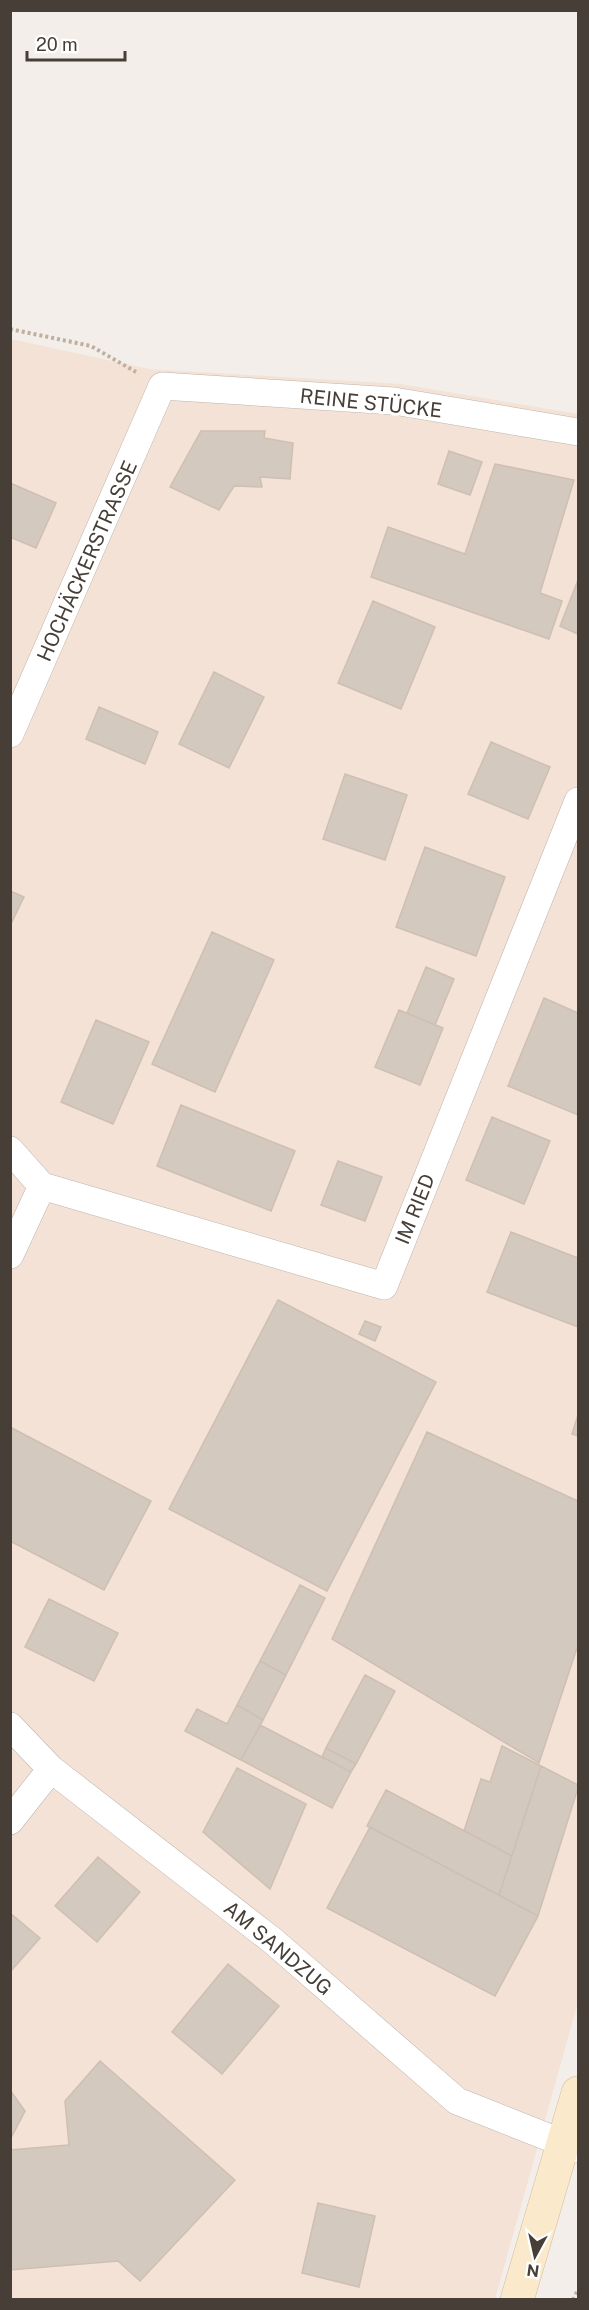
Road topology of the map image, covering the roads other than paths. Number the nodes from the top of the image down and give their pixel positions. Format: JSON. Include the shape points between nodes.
{"nodes":[{"id":1,"x":162,"y":386,"type":"joint"},
{"id":2,"x":579,"y":432,"type":"edge"},
{"id":3,"x":10,"y":734,"type":"edge"},
{"id":4,"x":579,"y":801,"type":"edge"},
{"id":5,"x":10,"y":1150,"type":"edge"},
{"id":6,"x":42,"y":1186,"type":"junction"},
{"id":7,"x":10,"y":1255,"type":"edge"},
{"id":8,"x":10,"y":1726,"type":"edge"},
{"id":9,"x":51,"y":1769,"type":"junction"},
{"id":10,"x":10,"y":1821,"type":"edge"},
{"id":11,"x":579,"y":2093,"type":"edge"},
{"id":12,"x":571,"y":2146,"type":"edge"},
{"id":13,"x":517,"y":2300,"type":"edge"}],
"edges":[{"from":1,"to":2,"type":"street","name":"REINE STÜCKE","via":[[394,401]]},
{"from":1,"to":3,"type":"street","name":"HOCHÄCKERSTRASSE"},
{"from":4,"to":6,"type":"street","name":"IM RIED","via":[[384,1286]]},
{"from":5,"to":6,"type":"street"},
{"from":6,"to":7,"type":"street"},
{"from":8,"to":9,"type":"street","name":"AM SANDZUG"},
{"from":9,"to":10,"type":"street"},
{"from":9,"to":12,"type":"street","name":"AM SANDZUG","via":[[273,1941],[457,2101]]},
{"from":11,"to":12,"type":"street"},
{"from":12,"to":13,"type":"street"}]}
